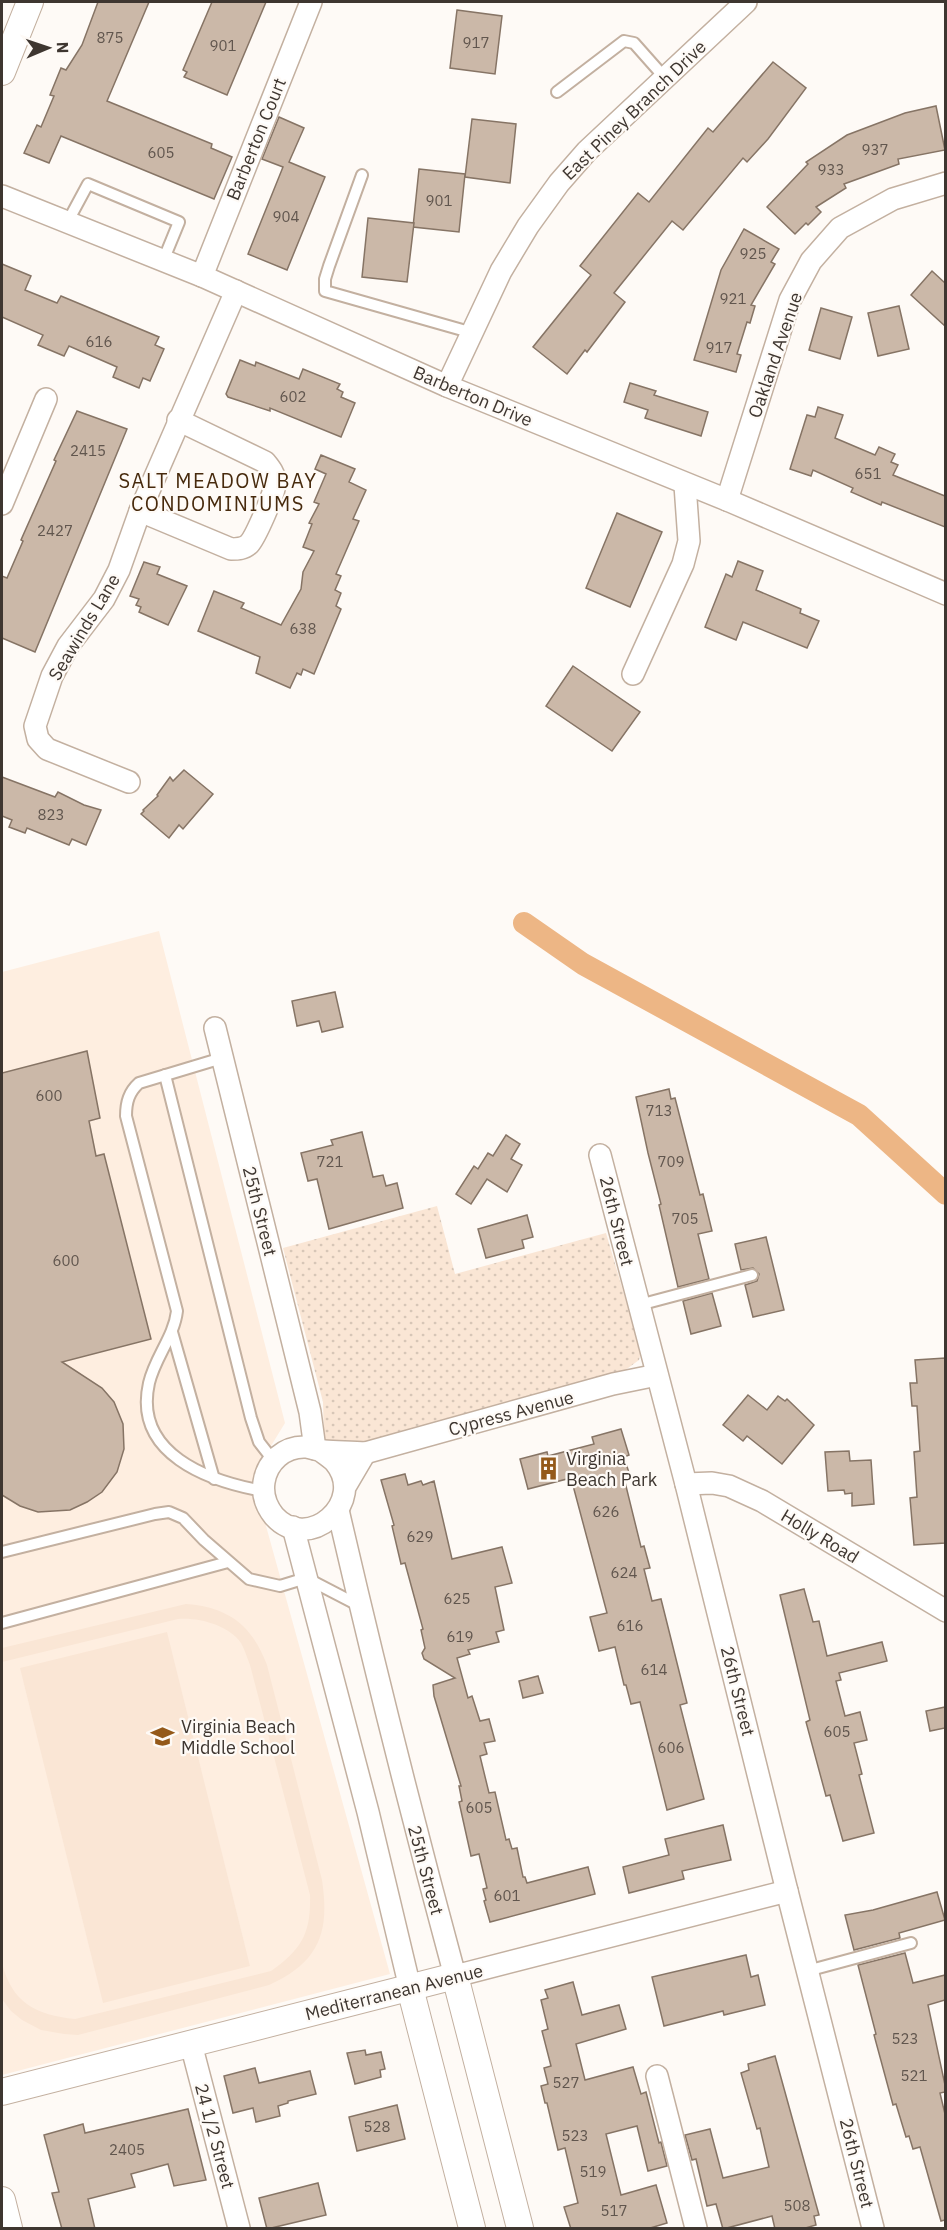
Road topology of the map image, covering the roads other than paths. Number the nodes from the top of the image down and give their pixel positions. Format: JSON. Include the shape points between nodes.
{"nodes":[{"id":1,"x":30,"y":2,"type":"edge"},
{"id":2,"x":311,"y":2,"type":"edge"},
{"id":3,"x":746,"y":2,"type":"edge"},
{"id":4,"x":2,"y":72,"type":"edge"},
{"id":5,"x":664,"y":78,"type":"junction"},
{"id":6,"x":557,"y":92,"type":"dead end"},
{"id":7,"x":362,"y":175,"type":"dead end"},
{"id":8,"x":945,"y":183,"type":"edge"},
{"id":9,"x":2,"y":196,"type":"edge"},
{"id":10,"x":68,"y":223,"type":"junction"},
{"id":11,"x":163,"y":261,"type":"junction"},
{"id":12,"x":202,"y":276,"type":"junction"},
{"id":13,"x":236,"y":291,"type":"junction"},
{"id":14,"x":473,"y":334,"type":"junction"},
{"id":15,"x":447,"y":386,"type":"junction"},
{"id":16,"x":46,"y":399,"type":"dead end"},
{"id":17,"x":178,"y":420,"type":"junction"},
{"id":18,"x":9,"y":466,"type":"edge"},
{"id":19,"x":685,"y":484,"type":"junction"},
{"id":20,"x":727,"y":500,"type":"junction"},
{"id":21,"x":2,"y":504,"type":"edge"},
{"id":22,"x":140,"y":511,"type":"junction"},
{"id":23,"x":945,"y":594,"type":"edge"},
{"id":24,"x":633,"y":674,"type":"dead end"},
{"id":25,"x":129,"y":782,"type":"dead end"},
{"id":26,"x":215,"y":1028,"type":"dead end"},
{"id":27,"x":222,"y":1058,"type":"junction"},
{"id":28,"x":165,"y":1075,"type":"junction"},
{"id":29,"x":600,"y":1155,"type":"dead end"},
{"id":30,"x":752,"y":1275,"type":"dead end"},
{"id":31,"x":639,"y":1305,"type":"junction"},
{"id":32,"x":172,"y":1332,"type":"junction"},
{"id":33,"x":657,"y":1375,"type":"junction"},
{"id":34,"x":306,"y":1395,"type":"junction"},
{"id":35,"x":318,"y":1450,"type":"junction"},
{"id":36,"x":365,"y":1453,"type":"junction"},
{"id":37,"x":279,"y":1456,"type":"junction"},
{"id":38,"x":214,"y":1479,"type":"junction"},
{"id":39,"x":686,"y":1484,"type":"junction"},
{"id":40,"x":345,"y":1487,"type":"junction"},
{"id":41,"x":263,"y":1491,"type":"junction"},
{"id":42,"x":338,"y":1510,"type":"junction"},
{"id":43,"x":293,"y":1527,"type":"junction"},
{"id":44,"x":2,"y":1552,"type":"edge"},
{"id":45,"x":228,"y":1562,"type":"junction"},
{"id":46,"x":306,"y":1578,"type":"junction"},
{"id":47,"x":360,"y":1606,"type":"junction"},
{"id":48,"x":945,"y":1611,"type":"edge"},
{"id":49,"x":2,"y":1623,"type":"edge"},
{"id":50,"x":787,"y":1891,"type":"junction"},
{"id":51,"x":911,"y":1943,"type":"dead end"},
{"id":52,"x":807,"y":1971,"type":"junction"},
{"id":53,"x":455,"y":1976,"type":"junction"},
{"id":54,"x":410,"y":1988,"type":"junction"},
{"id":55,"x":191,"y":2044,"type":"junction"},
{"id":56,"x":657,"y":2076,"type":"dead end"},
{"id":57,"x":2,"y":2092,"type":"edge"},
{"id":58,"x":2,"y":2200,"type":"edge"},
{"id":59,"x":9,"y":2229,"type":"edge"},
{"id":60,"x":239,"y":2229,"type":"edge"},
{"id":61,"x":472,"y":2229,"type":"edge"},
{"id":62,"x":519,"y":2229,"type":"edge"},
{"id":63,"x":696,"y":2229,"type":"edge"},
{"id":64,"x":873,"y":2229,"type":"edge"}],
"edges":[{"from":1,"to":4,"type":"street"},
{"from":2,"to":12,"type":"street","name":"Barberton Court"},
{"from":3,"to":5,"type":"street","name":"East Piney Branch Drive"},
{"from":5,"to":6,"type":"lane","via":[[634,43],[624,41]]},
{"from":5,"to":14,"type":"street","name":"East Piney Branch Drive","via":[[559,183],[501,271]]},
{"from":7,"to":14,"type":"lane","via":[[329,266],[325,291]]},
{"from":8,"to":20,"type":"street","name":"Oakland Avenue","via":[[893,199],[840,228],[811,261],[790,300]]},
{"from":9,"to":10,"type":"street","name":"Barberton Drive"},
{"from":10,"to":11,"type":"street","name":"Barberton Drive"},
{"from":10,"to":11,"type":"lane","via":[[88,184],[179,222]]},
{"from":11,"to":12,"type":"street","name":"Barberton Drive"},
{"from":12,"to":13,"type":"street","name":"Barberton Drive"},
{"from":13,"to":15,"type":"street","name":"Barberton Drive"},
{"from":13,"to":17,"type":"street","name":"Seawinds Lane"},
{"from":14,"to":15,"type":"street","name":"East Piney Branch Drive"},
{"from":15,"to":19,"type":"street","name":"Barberton Drive"},
{"from":16,"to":18,"type":"street"},
{"from":17,"to":22,"type":"street","name":"Seawinds Lane"},
{"from":17,"to":22,"type":"street","via":[[265,462],[276,481],[274,492],[250,543],[242,549],[231,549]]},
{"from":18,"to":21,"type":"street"},
{"from":19,"to":20,"type":"street","name":"Barberton Drive"},
{"from":19,"to":24,"type":"street","via":[[689,541],[683,564]]},
{"from":20,"to":23,"type":"street","name":"Barberton Drive"},
{"from":22,"to":25,"type":"street","name":"Seawinds Lane","via":[[119,570],[104,599],[68,646],[52,676],[35,726],[38,739],[47,749]]},
{"from":26,"to":27,"type":"street","name":"25th Street"},
{"from":27,"to":28,"type":"lane"},
{"from":27,"to":34,"type":"street","name":"25th Street"},
{"from":28,"to":32,"type":"lane","via":[[139,1083],[131,1090],[126,1116],[174,1294],[177,1311]]},
{"from":28,"to":37,"type":"lane","via":[[251,1418],[259,1442]]},
{"from":29,"to":31,"type":"street","name":"26th Street"},
{"from":30,"to":31,"type":"lane"},
{"from":31,"to":33,"type":"street","name":"26th Street"},
{"from":32,"to":38,"type":"lane"},
{"from":32,"to":38,"type":"lane","via":[[149,1382],[147,1414],[153,1433],[164,1446]]},
{"from":33,"to":36,"type":"street","name":"Cypress Avenue"},
{"from":33,"to":39,"type":"street","name":"26th Street"},
{"from":34,"to":35,"type":"street","name":"25th Street"},
{"from":34,"to":37,"type":"street","name":"25th Street","via":[[300,1436]]},
{"from":35,"to":36,"type":"street","name":"Cypress Avenue"},
{"from":35,"to":37,"type":"street","via":[[297,1447]]},
{"from":35,"to":40,"type":"street","via":[[335,1461]]},
{"from":36,"to":40,"type":"street"},
{"from":37,"to":41,"type":"street","name":"25th Street","via":[[266,1473]]},
{"from":38,"to":41,"type":"lane"},
{"from":39,"to":48,"type":"street","name":"Holly Road","via":[[729,1486],[762,1501]]},
{"from":39,"to":50,"type":"street","name":"26th Street"},
{"from":40,"to":42,"type":"street","name":"25th Street"},
{"from":41,"to":43,"type":"street","via":[[276,1518]]},
{"from":42,"to":43,"type":"street","via":[[315,1527]]},
{"from":42,"to":47,"type":"street","name":"25th Street"},
{"from":43,"to":46,"type":"street"},
{"from":44,"to":45,"type":"lane","via":[[169,1512],[183,1518]]},
{"from":45,"to":46,"type":"lane","via":[[249,1579],[280,1586]]},
{"from":45,"to":49,"type":"lane"},
{"from":46,"to":47,"type":"lane"},
{"from":46,"to":54,"type":"street"},
{"from":47,"to":53,"type":"street","name":"25th Street"},
{"from":50,"to":52,"type":"street","name":"26th Street"},
{"from":50,"to":53,"type":"street","name":"Mediterranean Avenue"},
{"from":51,"to":52,"type":"lane"},
{"from":52,"to":64,"type":"street","name":"26th Street"},
{"from":53,"to":54,"type":"street","name":"Mediterranean Avenue"},
{"from":53,"to":62,"type":"street","name":"25th Street"},
{"from":54,"to":55,"type":"street","name":"Mediterranean Avenue"},
{"from":54,"to":61,"type":"street"},
{"from":55,"to":57,"type":"street","name":"Mediterranean Avenue"},
{"from":55,"to":60,"type":"street","name":"24 1/2 Street"},
{"from":56,"to":63,"type":"street"},
{"from":58,"to":59,"type":"street"}]}
